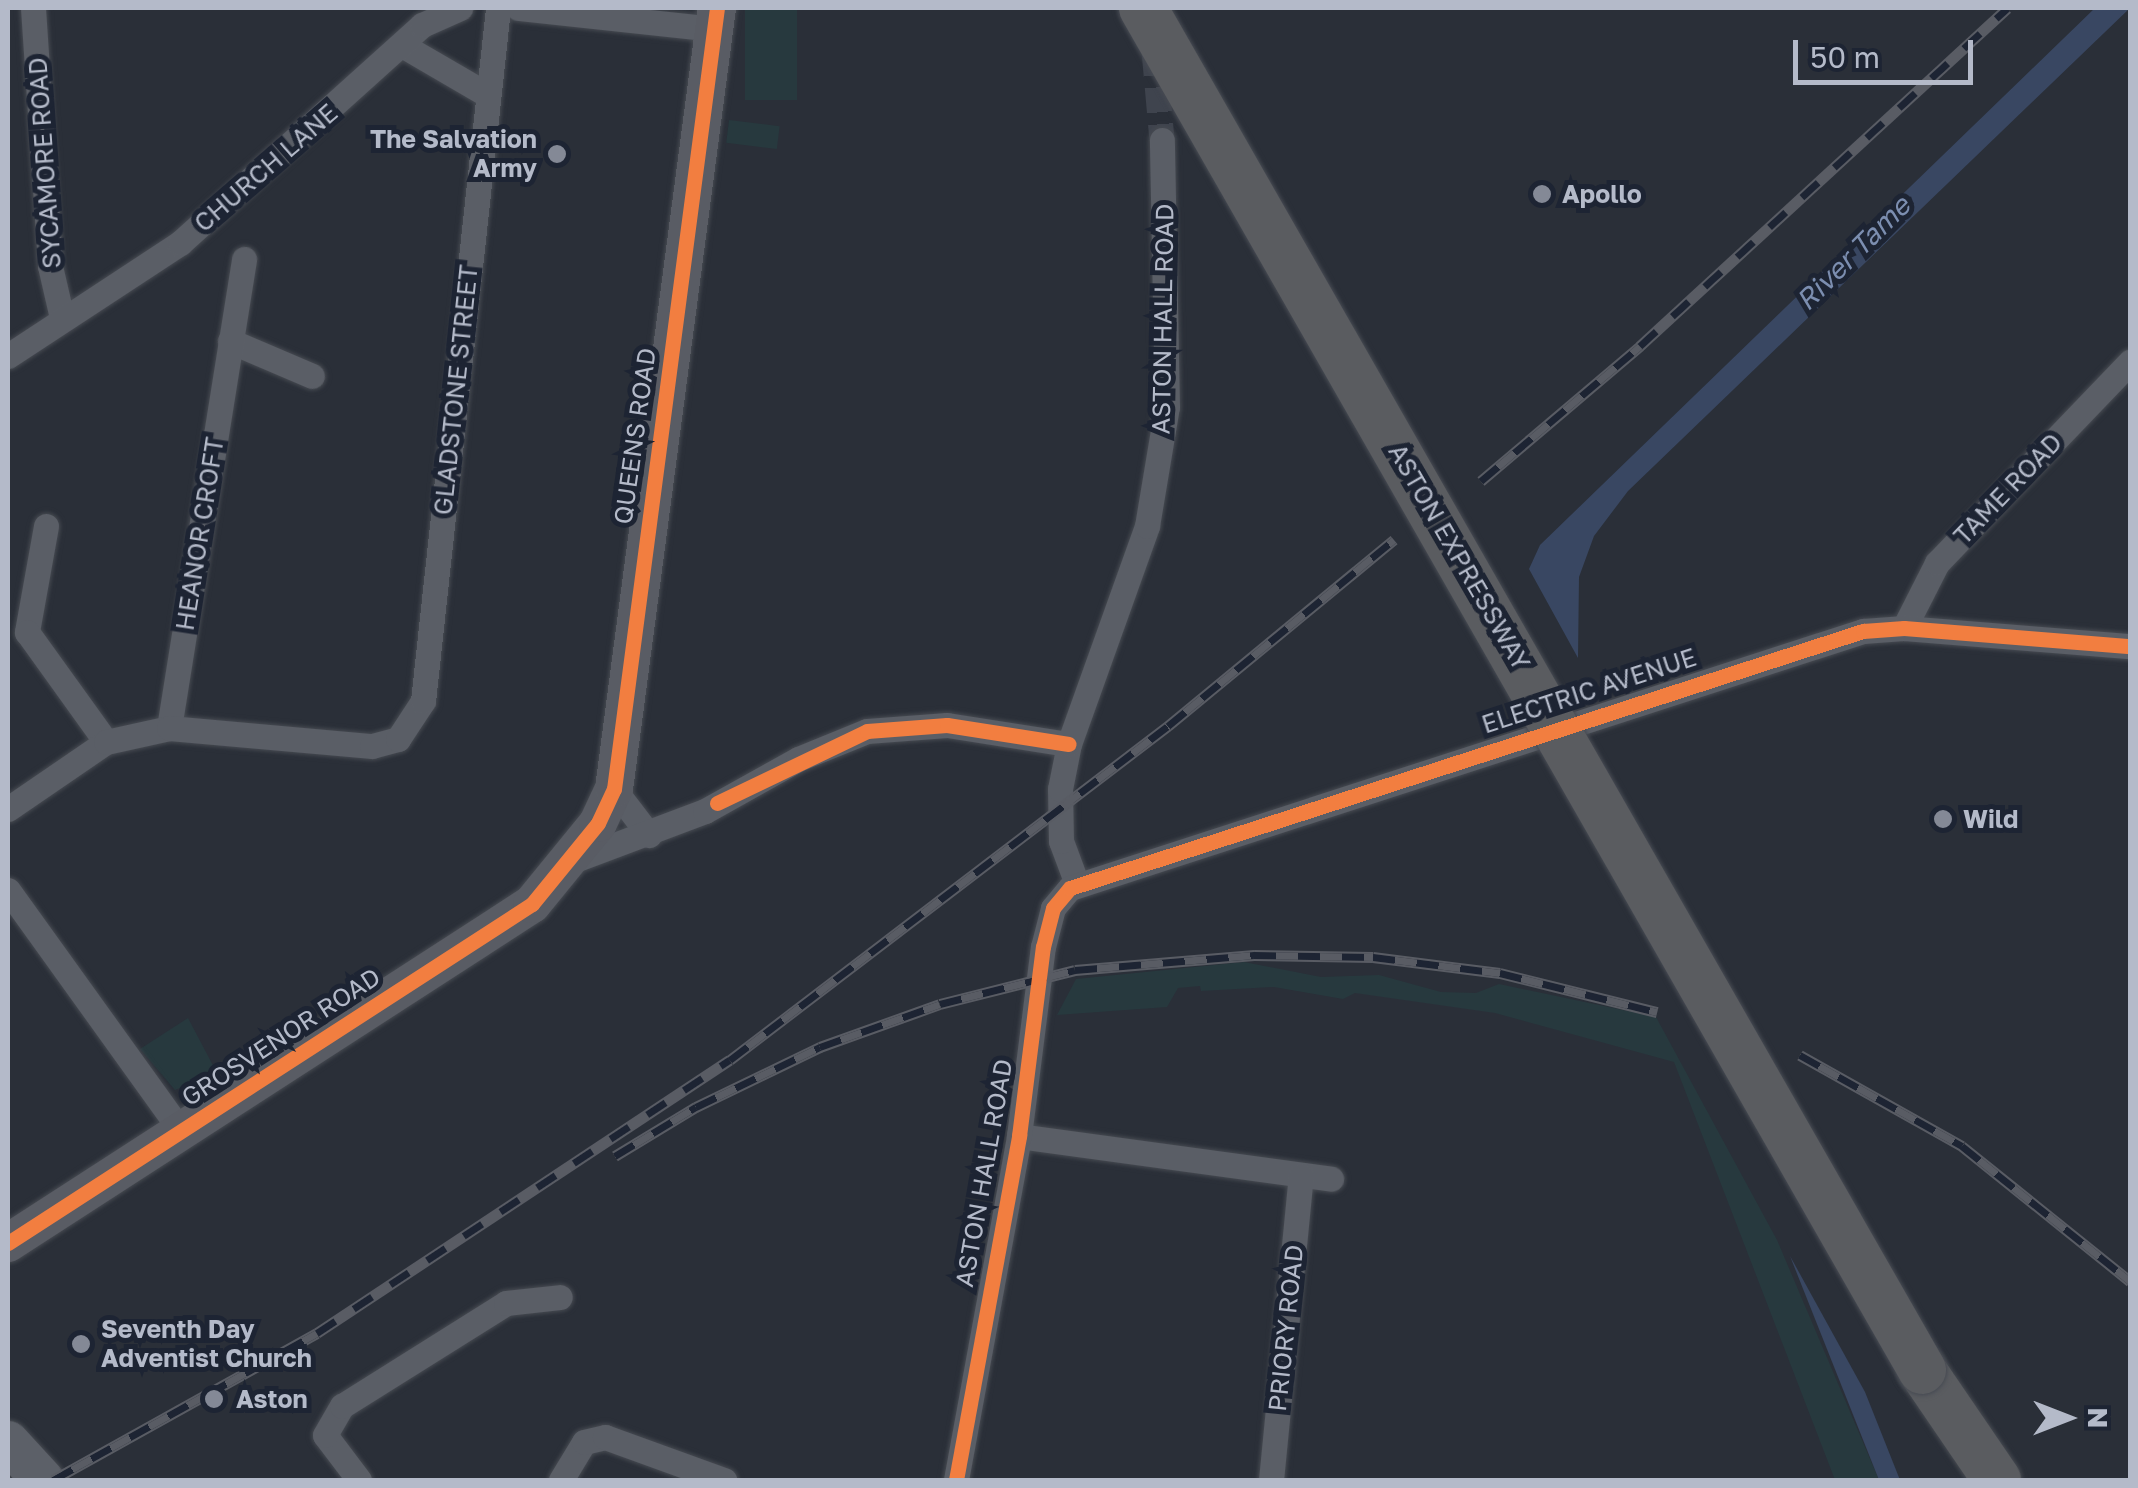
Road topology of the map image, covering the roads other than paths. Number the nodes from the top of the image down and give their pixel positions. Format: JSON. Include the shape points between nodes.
{"nodes":[{"id":1,"x":33,"y":8,"type":"edge"},
{"id":2,"x":460,"y":8,"type":"edge"},
{"id":3,"x":498,"y":8,"type":"edge"},
{"id":4,"x":518,"y":8,"type":"edge"},
{"id":5,"x":1142,"y":8,"type":"edge"},
{"id":6,"x":715,"y":18,"type":"edge"},
{"id":7,"x":402,"y":45,"type":"junction"},
{"id":8,"x":488,"y":95,"type":"junction"},
{"id":9,"x":1162,"y":140,"type":"tunnel mouth"},
{"id":10,"x":244,"y":259,"type":"dead end"},
{"id":11,"x":62,"y":318,"type":"junction"},
{"id":12,"x":8,"y":326,"type":"edge"},
{"id":13,"x":35,"y":337,"type":"junction"},
{"id":14,"x":230,"y":341,"type":"junction"},
{"id":15,"x":8,"y":356,"type":"edge"},
{"id":16,"x":2130,"y":362,"type":"edge"},
{"id":17,"x":312,"y":376,"type":"dead end"},
{"id":18,"x":46,"y":526,"type":"dead end"},
{"id":19,"x":1904,"y":628,"type":"junction"},
{"id":20,"x":2130,"y":646,"type":"edge"},
{"id":21,"x":169,"y":728,"type":"junction"},
{"id":22,"x":106,"y":742,"type":"junction"},
{"id":23,"x":1069,"y":744,"type":"junction"},
{"id":24,"x":614,"y":789,"type":"junction"},
{"id":25,"x":8,"y":809,"type":"edge"},
{"id":26,"x":649,"y":835,"type":"junction"},
{"id":27,"x":572,"y":861,"type":"junction"},
{"id":28,"x":1077,"y":884,"type":"junction"},
{"id":29,"x":8,"y":890,"type":"edge"},
{"id":30,"x":181,"y":1132,"type":"junction"},
{"id":31,"x":1019,"y":1136,"type":"junction"},
{"id":32,"x":1300,"y":1175,"type":"junction"},
{"id":33,"x":1331,"y":1179,"type":"dead end"},
{"id":34,"x":8,"y":1243,"type":"edge"},
{"id":35,"x":560,"y":1297,"type":"dead end"},
{"id":36,"x":1922,"y":1370,"type":"junction"},
{"id":37,"x":8,"y":1442,"type":"edge"},
{"id":38,"x":43,"y":1480,"type":"edge"},
{"id":39,"x":359,"y":1480,"type":"edge"},
{"id":40,"x":561,"y":1480,"type":"edge"},
{"id":41,"x":724,"y":1480,"type":"edge"},
{"id":42,"x":956,"y":1480,"type":"edge"},
{"id":43,"x":1271,"y":1480,"type":"edge"},
{"id":44,"x":1967,"y":1480,"type":"edge"},
{"id":45,"x":1998,"y":1480,"type":"edge"}],
"edges":[{"from":1,"to":11,"type":"street","name":"SYCAMORE ROAD","via":[[50,266]]},
{"from":2,"to":7,"type":"street","name":"CHURCH LANE","via":[[422,25]]},
{"from":3,"to":8,"type":"street","name":"GLADSTONE STREET"},
{"from":4,"to":6,"type":"street"},
{"from":5,"to":36,"type":"highway","name":"ASTON EXPRESSWAY","bridge":true},
{"from":6,"to":24,"type":"main road","name":"QUEENS ROAD"},
{"from":7,"to":8,"type":"street"},
{"from":7,"to":11,"type":"street","name":"CHURCH LANE","via":[[180,243]]},
{"from":8,"to":21,"type":"street","name":"GLADSTONE STREET","via":[[422,701],[398,739],[372,746]]},
{"from":9,"to":23,"type":"street","name":"ASTON HALL ROAD","via":[[1167,388],[1159,471],[1148,526]]},
{"from":10,"to":14,"type":"street","name":"HEANOR CROFT"},
{"from":11,"to":13,"type":"street","name":"CHURCH LANE"},
{"from":12,"to":13,"type":"street"},
{"from":13,"to":15,"type":"street","name":"CHURCH LANE"},
{"from":14,"to":17,"type":"street"},
{"from":14,"to":21,"type":"street","name":"HEANOR CROFT"},
{"from":16,"to":19,"type":"street","name":"TAME ROAD","via":[[1937,563]]},
{"from":18,"to":22,"type":"street","via":[[28,632]]},
{"from":19,"to":20,"type":"street","name":"ELECTRIC AVENUE"},
{"from":19,"to":28,"type":"street","name":"ELECTRIC AVENUE","via":[[1864,630],[1611,708]]},
{"from":21,"to":22,"type":"street"},
{"from":22,"to":25,"type":"street"},
{"from":23,"to":26,"type":"street","name":"GROSVENOR ROAD","via":[[947,725],[867,730]]},
{"from":23,"to":28,"type":"street","name":"ASTON HALL ROAD","via":[[1060,824]]},
{"from":24,"to":26,"type":"street"},
{"from":24,"to":27,"type":"main road","name":"QUEENS ROAD"},
{"from":26,"to":27,"type":"street","name":"GROSVENOR ROAD"},
{"from":27,"to":30,"type":"main road","name":"GROSVENOR ROAD","via":[[532,904]]},
{"from":28,"to":31,"type":"street","name":"ASTON HALL ROAD","via":[[1056,902],[1046,930]]},
{"from":29,"to":30,"type":"street"},
{"from":30,"to":34,"type":"main road","name":"GROSVENOR ROAD"},
{"from":31,"to":32,"type":"street"},
{"from":31,"to":42,"type":"street","name":"ASTON HALL ROAD"},
{"from":32,"to":33,"type":"street"},
{"from":32,"to":43,"type":"street","name":"PRIORY ROAD"},
{"from":35,"to":39,"type":"street","via":[[506,1304],[342,1406],[324,1436]]},
{"from":36,"to":44,"type":"highway","name":"ASTON EXPRESSWAY"},
{"from":36,"to":45,"type":"highway","name":"ASTON EXPRESSWAY"},
{"from":37,"to":38,"type":"main road"},
{"from":40,"to":41,"type":"street","via":[[584,1442],[605,1436]]}]}
